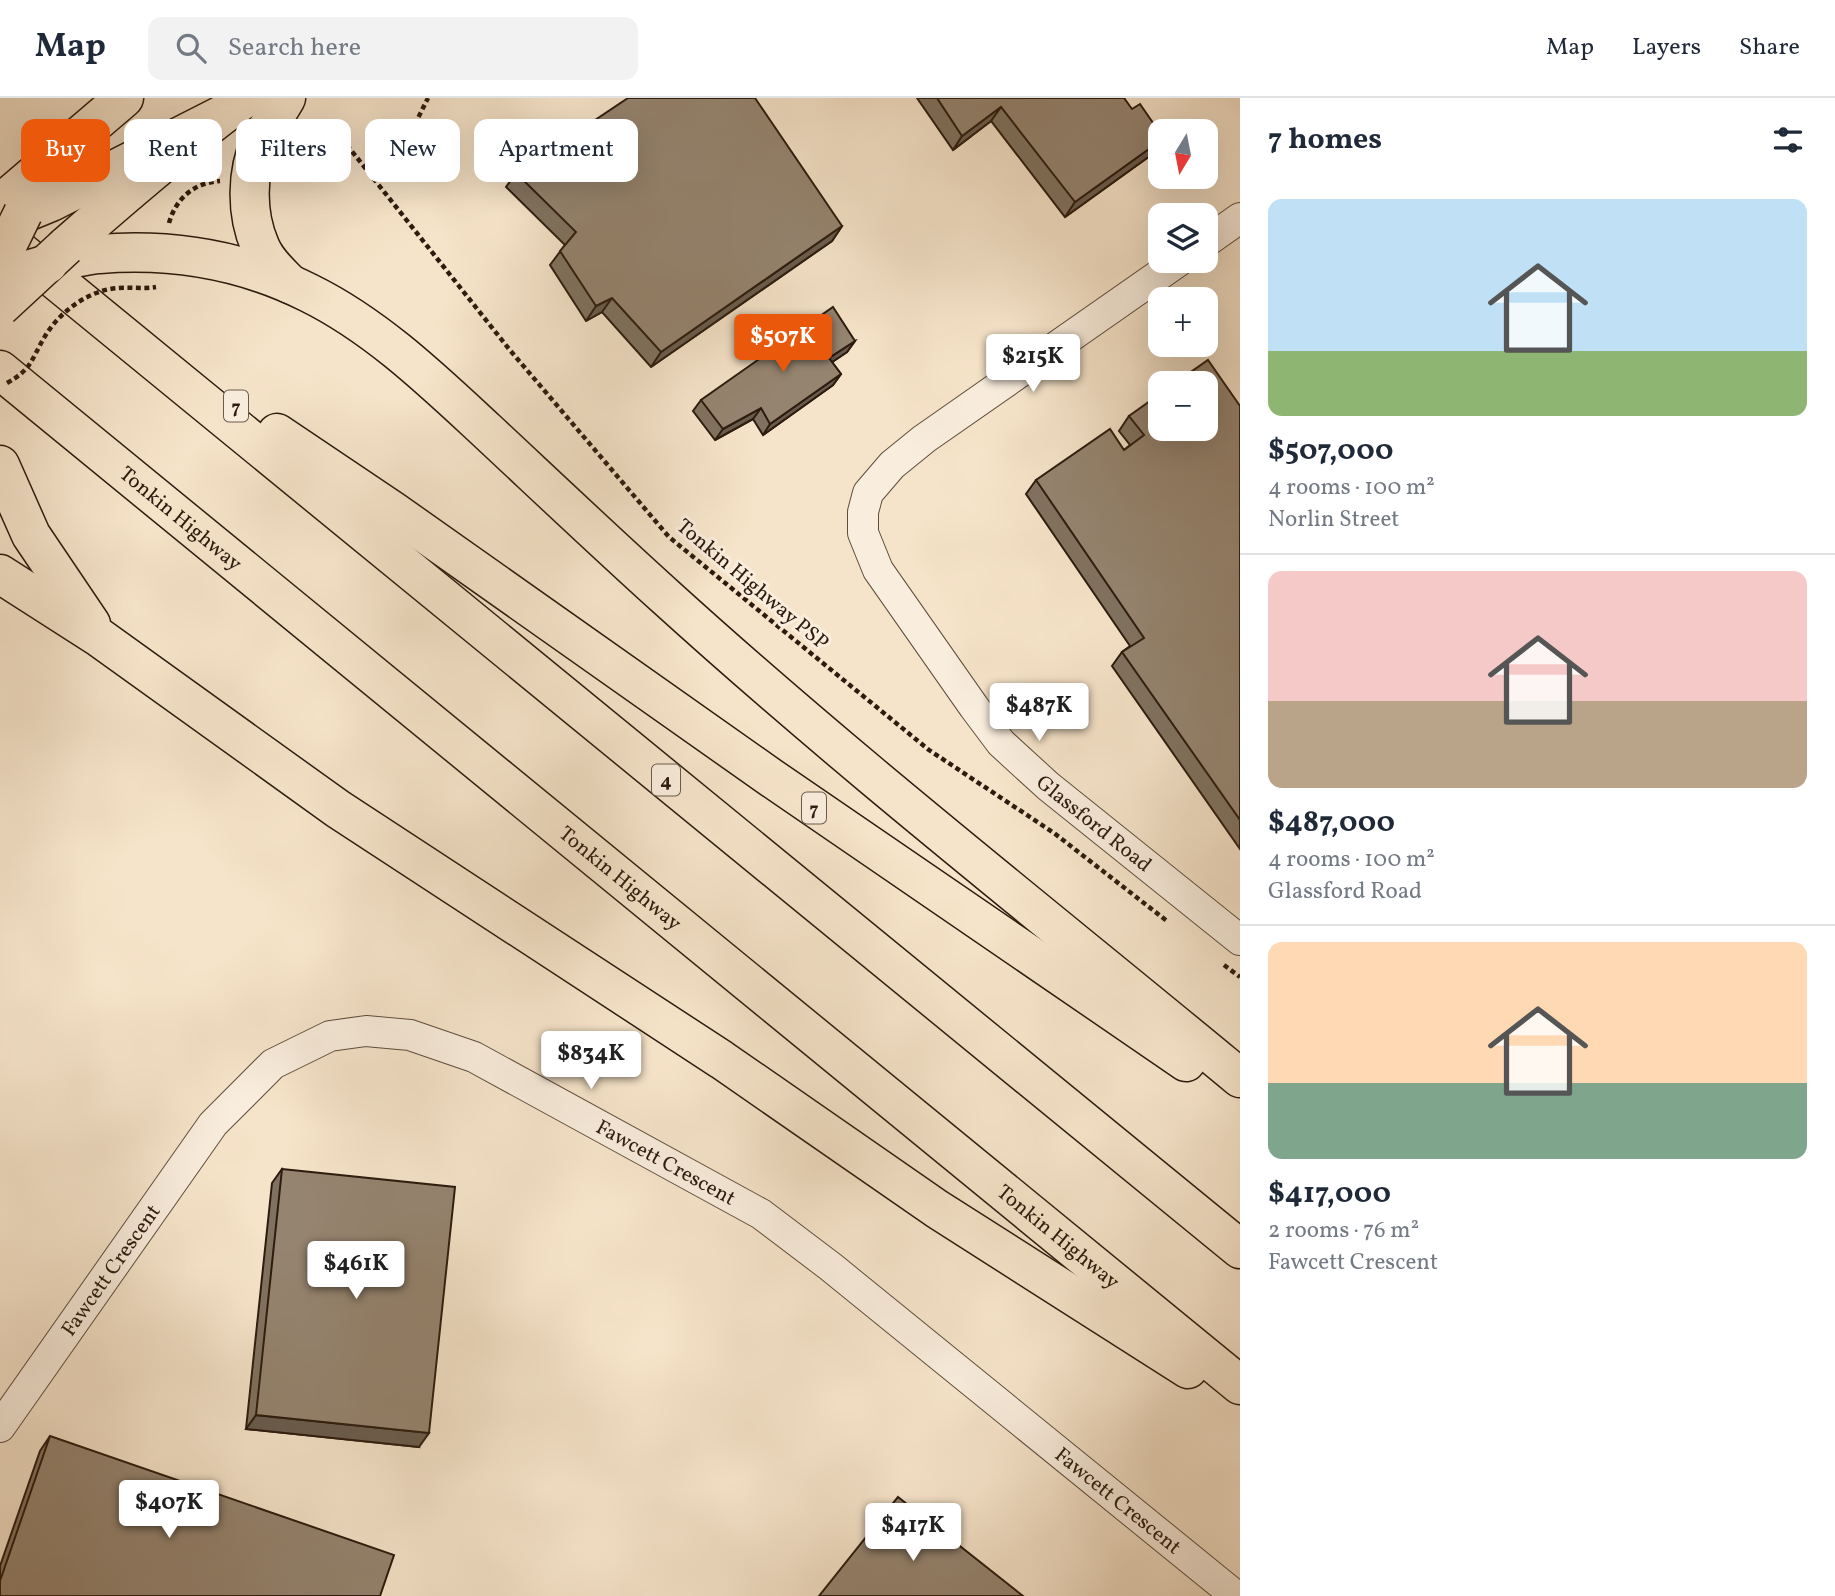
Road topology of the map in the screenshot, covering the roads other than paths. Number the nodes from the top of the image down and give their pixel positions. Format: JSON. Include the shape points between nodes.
{"nodes":[{"id":1,"x":124,"y":98,"type":"edge"},
{"id":2,"x":286,"y":98,"type":"edge"},
{"id":3,"x":234,"y":106,"type":"edge"},
{"id":4,"x":20,"y":207,"type":"edge"},
{"id":5,"x":1240,"y":218,"type":"edge"},
{"id":6,"x":1218,"y":234,"type":"edge"},
{"id":7,"x":48,"y":264,"type":"junction"},
{"id":8,"x":0,"y":268,"type":"edge"},
{"id":9,"x":1162,"y":273,"type":"edge"},
{"id":10,"x":0,"y":278,"type":"edge"},
{"id":11,"x":290,"y":284,"type":"junction"},
{"id":12,"x":79,"y":300,"type":"junction"},
{"id":13,"x":0,"y":307,"type":"edge"},
{"id":14,"x":4,"y":376,"type":"edge"},
{"id":15,"x":0,"y":466,"type":"edge"},
{"id":16,"x":0,"y":574,"type":"edge"},
{"id":17,"x":100,"y":638,"type":"junction"},
{"id":18,"x":1240,"y":940,"type":"edge"},
{"id":19,"x":1240,"y":1078,"type":"edge"},
{"id":20,"x":1240,"y":1098,"type":"edge"},
{"id":21,"x":1240,"y":1249,"type":"edge"},
{"id":22,"x":1240,"y":1385,"type":"edge"},
{"id":23,"x":1240,"y":1402,"type":"edge"},
{"id":24,"x":0,"y":1427,"type":"edge"},
{"id":25,"x":1236,"y":1596,"type":"edge"}],
"edges":[{"from":1,"to":4,"type":"main road","via":[[77,138]]},
{"from":2,"to":11,"type":"main road","via":[[261,139],[250,181],[251,215],[260,246]]},
{"from":3,"to":4,"type":"main road"},
{"from":3,"to":7,"type":"main road","bridge":true},
{"from":4,"to":8,"type":"main road","bridge":true},
{"from":4,"to":12,"type":"main road","number":"4"},
{"from":5,"to":6,"type":"street"},
{"from":7,"to":10,"type":"main road","bridge":true},
{"from":7,"to":11,"type":"main road","via":[[95,255],[178,254],[225,262]]},
{"from":7,"to":13,"type":"main road","bridge":true},
{"from":9,"to":18,"type":"street","name":"Glassford Road","via":[[892,465],[868,493],[863,533],[878,570],[1001,743]]},
{"from":11,"to":19,"type":"main road","via":[[352,317],[408,360],[854,762]]},
{"from":12,"to":20,"type":"main road","number":"7","via":[[393,511],[770,777]]},
{"from":12,"to":21,"type":"main road","number":"4"},
{"from":14,"to":22,"type":"main road","name":"Tonkin Highway"},
{"from":15,"to":17,"type":"main road","via":[[31,535]]},
{"from":16,"to":17,"type":"main road"},
{"from":17,"to":23,"type":"main road","via":[[338,809],[722,1059],[937,1209]]},
{"from":24,"to":25,"type":"street","name":"Fawcett Crescent","via":[[213,1124],[273,1064],[330,1037],[366,1031],[411,1035],[474,1056],[761,1214]]}]}
